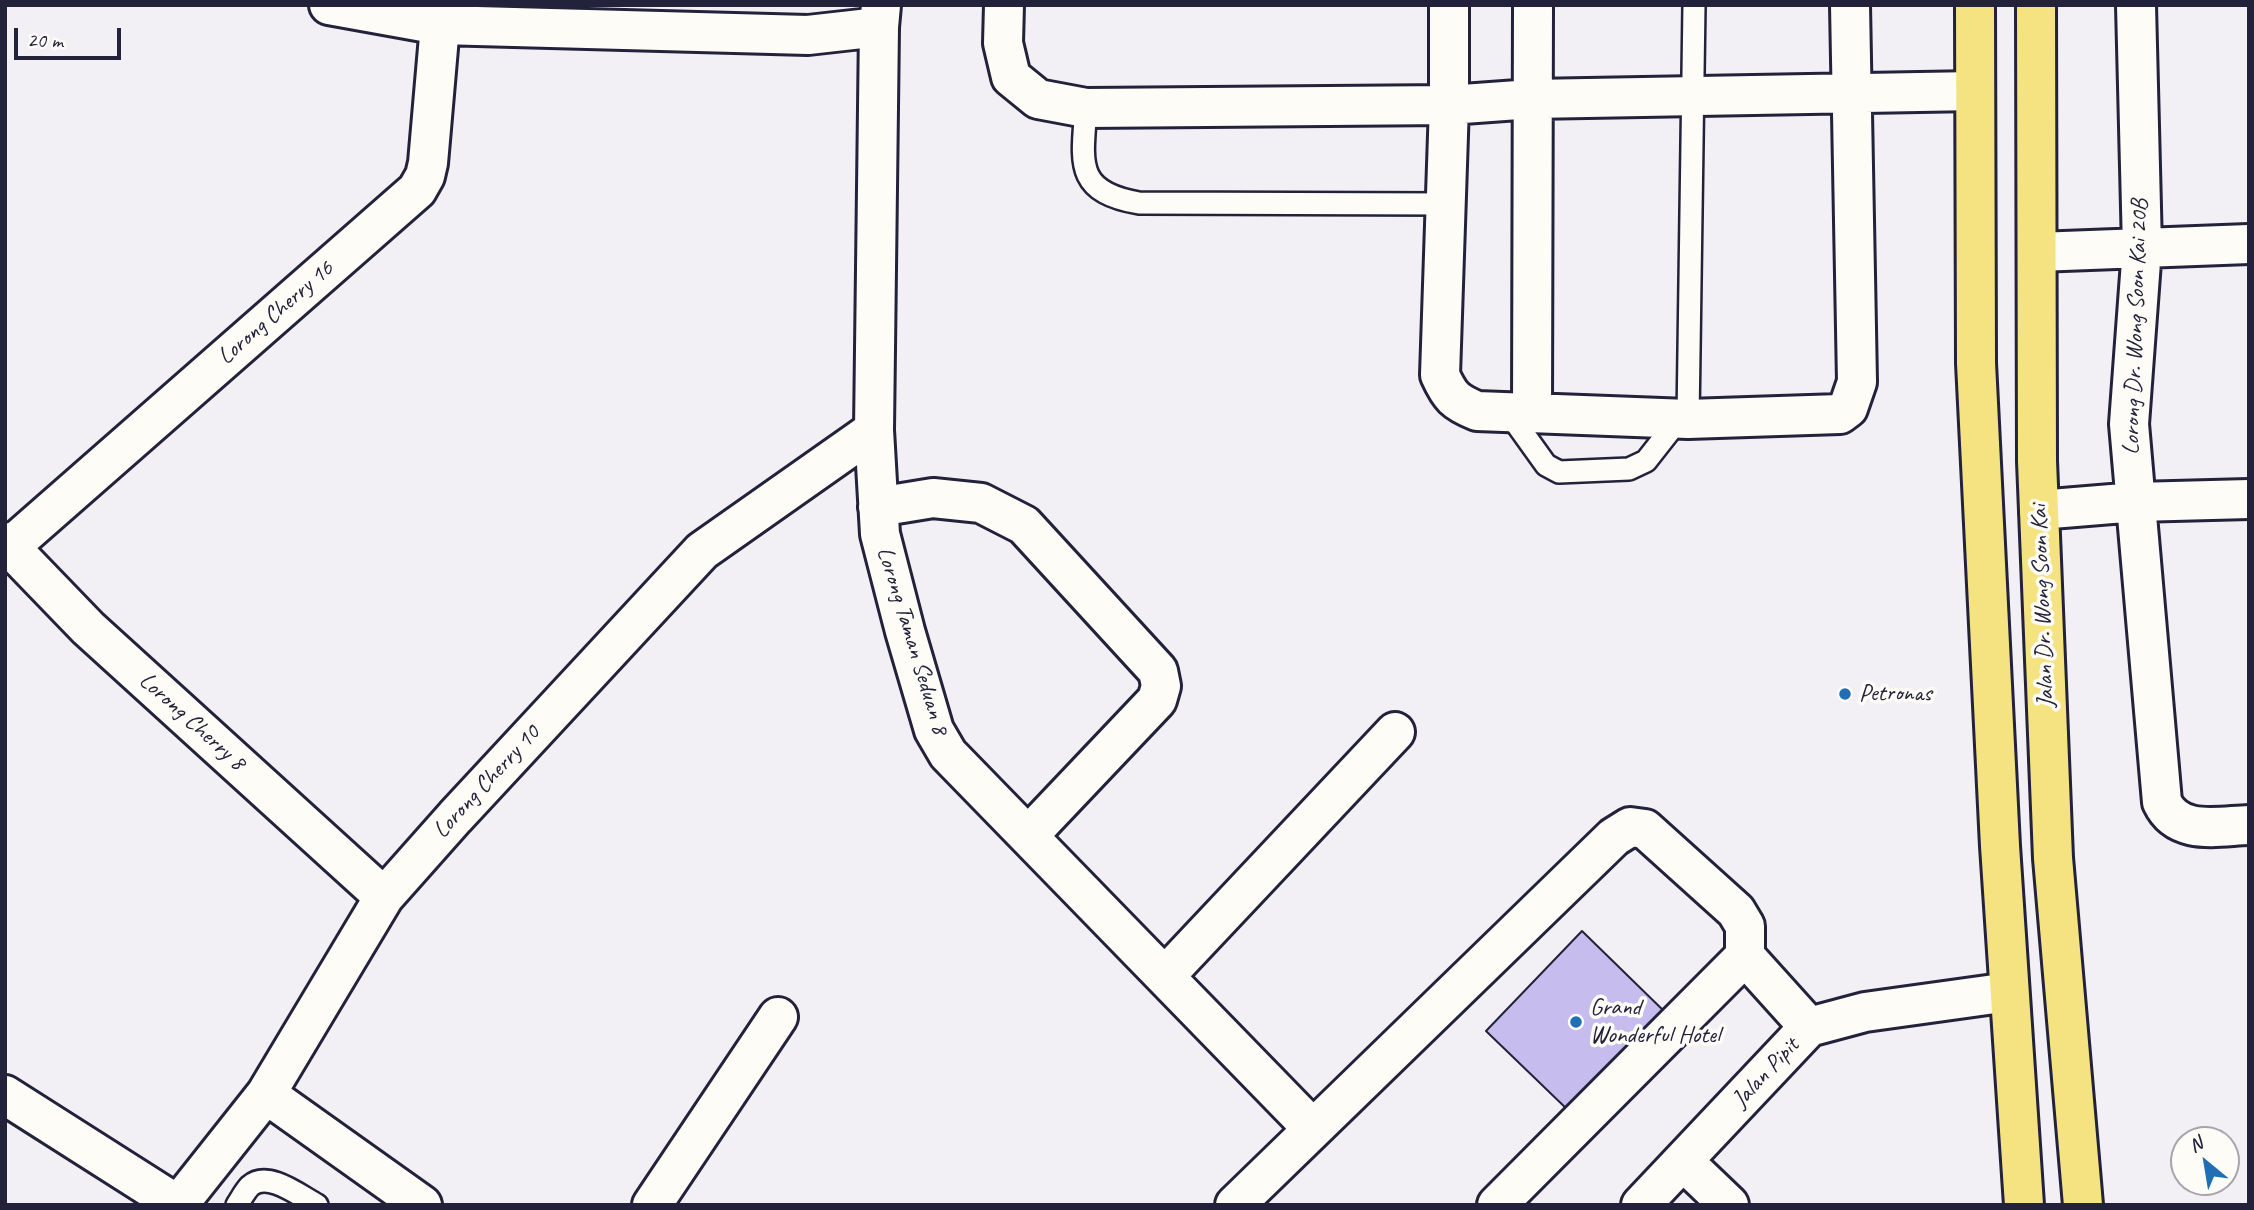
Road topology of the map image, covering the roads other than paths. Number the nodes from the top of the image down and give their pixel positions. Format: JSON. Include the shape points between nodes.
{"nodes":[{"id":1,"x":329,"y":5,"type":"edge"},
{"id":2,"x":1004,"y":5,"type":"edge"},
{"id":3,"x":1449,"y":5,"type":"edge"},
{"id":4,"x":1533,"y":5,"type":"edge"},
{"id":5,"x":1694,"y":5,"type":"edge"},
{"id":6,"x":1850,"y":5,"type":"edge"},
{"id":7,"x":1975,"y":5,"type":"edge"},
{"id":8,"x":2036,"y":5,"type":"edge"},
{"id":9,"x":2136,"y":5,"type":"edge"},
{"id":10,"x":880,"y":16,"type":"edge"},
{"id":11,"x":440,"y":25,"type":"junction"},
{"id":12,"x":1975,"y":91,"type":"junction"},
{"id":13,"x":1850,"y":94,"type":"junction"},
{"id":14,"x":1691,"y":97,"type":"junction"},
{"id":15,"x":1532,"y":99,"type":"junction"},
{"id":16,"x":1449,"y":105,"type":"junction"},
{"id":17,"x":1086,"y":108,"type":"junction"},
{"id":18,"x":1447,"y":204,"type":"junction"},
{"id":19,"x":2249,"y":244,"type":"edge"},
{"id":20,"x":2142,"y":248,"type":"junction"},
{"id":21,"x":2037,"y":252,"type":"junction"},
{"id":22,"x":1520,"y":412,"type":"junction"},
{"id":23,"x":1684,"y":419,"type":"junction"},
{"id":24,"x":874,"y":430,"type":"junction"},
{"id":25,"x":2249,"y":499,"type":"edge"},
{"id":26,"x":2136,"y":502,"type":"junction"},
{"id":27,"x":878,"y":507,"type":"junction"},
{"id":28,"x":2039,"y":510,"type":"junction"},
{"id":29,"x":7,"y":545,"type":"edge"},
{"id":30,"x":1395,"y":732,"type":"dead end"},
{"id":31,"x":2249,"y":825,"type":"edge"},
{"id":32,"x":1028,"y":836,"type":"junction"},
{"id":33,"x":384,"y":897,"type":"junction"},
{"id":34,"x":1745,"y":956,"type":"junction"},
{"id":35,"x":1166,"y":975,"type":"junction"},
{"id":36,"x":2009,"y":992,"type":"junction"},
{"id":37,"x":778,"y":1017,"type":"dead end"},
{"id":38,"x":1809,"y":1027,"type":"junction"},
{"id":39,"x":5,"y":1094,"type":"edge"},
{"id":40,"x":266,"y":1094,"type":"junction"},
{"id":41,"x":1312,"y":1128,"type":"junction"},
{"id":42,"x":1683,"y":1161,"type":"junction"},
{"id":43,"x":178,"y":1205,"type":"edge"},
{"id":44,"x":237,"y":1205,"type":"edge"},
{"id":45,"x":317,"y":1205,"type":"edge"},
{"id":46,"x":422,"y":1205,"type":"edge"},
{"id":47,"x":652,"y":1205,"type":"edge"},
{"id":48,"x":1235,"y":1205,"type":"edge"},
{"id":49,"x":1497,"y":1205,"type":"edge"},
{"id":50,"x":1641,"y":1205,"type":"edge"},
{"id":51,"x":1729,"y":1205,"type":"edge"},
{"id":52,"x":2024,"y":1205,"type":"edge"},
{"id":53,"x":2083,"y":1205,"type":"edge"}],
"edges":[{"from":1,"to":11,"type":"street"},
{"from":2,"to":17,"type":"street","via":[[1003,43],[1011,77],[1038,99]]},
{"from":3,"to":16,"type":"street"},
{"from":4,"to":15,"type":"street"},
{"from":5,"to":14,"type":"lane"},
{"from":6,"to":13,"type":"street"},
{"from":7,"to":12,"type":"main road"},
{"from":8,"to":21,"type":"main road","name":"Jalan Dr. Wong Soon Kai"},
{"from":9,"to":20,"type":"street","name":"Lorong Dr. Wong Soon Kai 20B"},
{"from":10,"to":11,"type":"street","via":[[808,34]]},
{"from":10,"to":24,"type":"street","name":"Lorong Taman Seduan 8"},
{"from":11,"to":29,"type":"street","name":"Lorong Cherry 16","via":[[428,163],[417,190]]},
{"from":12,"to":13,"type":"street"},
{"from":12,"to":36,"type":"main road","via":[[1976,363]]},
{"from":13,"to":14,"type":"street"},
{"from":13,"to":23,"type":"street","via":[[1857,382],[1848,408],[1840,414]]},
{"from":14,"to":15,"type":"street"},
{"from":14,"to":23,"type":"lane"},
{"from":15,"to":16,"type":"street"},
{"from":15,"to":22,"type":"street"},
{"from":16,"to":17,"type":"street"},
{"from":16,"to":18,"type":"street"},
{"from":17,"to":18,"type":"lane","via":[[1082,160],[1093,186],[1114,198],[1139,202]]},
{"from":18,"to":22,"type":"street","via":[[1440,375],[1448,394],[1461,404],[1477,411]]},
{"from":19,"to":20,"type":"street"},
{"from":20,"to":21,"type":"street"},
{"from":20,"to":26,"type":"street","name":"Lorong Dr. Wong Soon Kai 20B","via":[[2129,424]]},
{"from":21,"to":28,"type":"main road","name":"Jalan Dr. Wong Soon Kai"},
{"from":22,"to":23,"type":"street"},
{"from":22,"to":23,"type":"lane","via":[[1546,465],[1559,472],[1629,468],[1646,461]]},
{"from":24,"to":27,"type":"street","name":"Lorong Taman Seduan 8"},
{"from":24,"to":33,"type":"street","name":"Lorong Cherry 10","via":[[702,551]]},
{"from":25,"to":26,"type":"street"},
{"from":26,"to":28,"type":"street"},
{"from":26,"to":31,"type":"street","name":"Lorong Dr. Wong Soon Kai 20B","via":[[2162,802],[2168,815],[2193,827]]},
{"from":27,"to":32,"type":"street","name":"Lorong Taman Seduan 8","via":[[883,546],[934,730],[948,754]]},
{"from":27,"to":32,"type":"street","via":[[933,498],[981,503],[1024,525],[1158,671],[1161,686],[1157,700]]},
{"from":28,"to":53,"type":"main road","name":"Jalan Dr. Wong Soon Kai","via":[[2053,858]]},
{"from":29,"to":33,"type":"street","name":"Lorong Cherry 8","via":[[88,628]]},
{"from":30,"to":35,"type":"street"},
{"from":32,"to":35,"type":"street","name":"Lorong Taman Seduan 8"},
{"from":33,"to":40,"type":"street","name":"Lorong Cherry 10"},
{"from":34,"to":38,"type":"street"},
{"from":34,"to":41,"type":"street","via":[[1745,926],[1736,911],[1646,829],[1630,827],[1614,837]]},
{"from":34,"to":49,"type":"street"},
{"from":35,"to":41,"type":"street","name":"Lorong Taman Seduan 8"},
{"from":36,"to":38,"type":"street","name":"Jalan Pipit","via":[[1865,1012]]},
{"from":36,"to":52,"type":"main road"},
{"from":37,"to":47,"type":"street"},
{"from":38,"to":42,"type":"street","name":"Jalan Pipit"},
{"from":39,"to":43,"type":"street"},
{"from":40,"to":43,"type":"street","name":"Lorong Cherry 10"},
{"from":40,"to":46,"type":"street"},
{"from":41,"to":48,"type":"street"},
{"from":42,"to":50,"type":"street","name":"Jalan Pipit"},
{"from":42,"to":51,"type":"street"},
{"from":44,"to":45,"type":"lane","via":[[251,1185],[262,1181],[274,1182]]}]}
